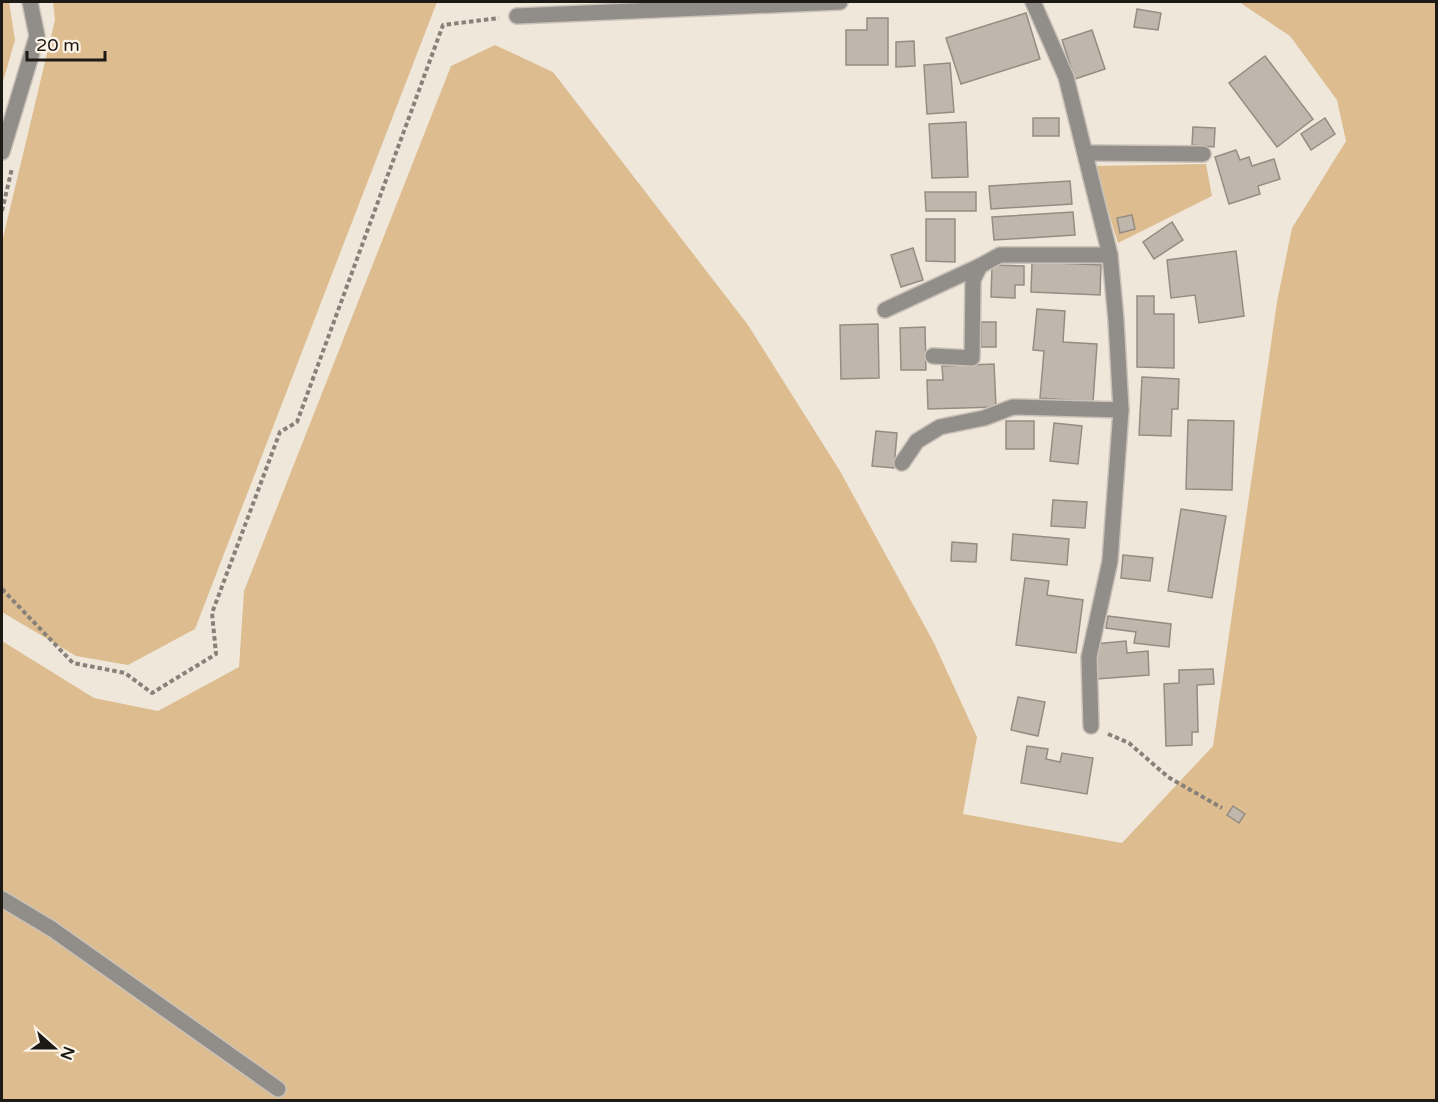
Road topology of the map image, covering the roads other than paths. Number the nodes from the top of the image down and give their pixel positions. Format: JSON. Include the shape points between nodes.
{"nodes":[{"id":1,"x":30,"y":2,"type":"edge"},
{"id":2,"x":840,"y":2,"type":"edge"},
{"id":3,"x":1033,"y":2,"type":"edge"},
{"id":4,"x":517,"y":16,"type":"road end"},
{"id":5,"x":2,"y":152,"type":"edge"},
{"id":6,"x":1085,"y":153,"type":"junction"},
{"id":7,"x":1203,"y":154,"type":"dead end"},
{"id":8,"x":1110,"y":255,"type":"junction"},
{"id":9,"x":980,"y":266,"type":"junction"},
{"id":10,"x":885,"y":310,"type":"dead end"},
{"id":11,"x":933,"y":356,"type":"dead end"},
{"id":12,"x":1121,"y":410,"type":"junction"},
{"id":13,"x":902,"y":463,"type":"dead end"},
{"id":14,"x":1091,"y":726,"type":"road end"},
{"id":15,"x":2,"y":899,"type":"edge"},
{"id":16,"x":278,"y":1089,"type":"dead end"}],
"edges":[{"from":1,"to":5,"type":"street","via":[[37,36]]},
{"from":2,"to":4,"type":"street"},
{"from":3,"to":6,"type":"street","via":[[1066,77]]},
{"from":6,"to":7,"type":"street"},
{"from":6,"to":8,"type":"street"},
{"from":8,"to":9,"type":"street","via":[[1000,255]]},
{"from":8,"to":12,"type":"street"},
{"from":9,"to":10,"type":"street"},
{"from":9,"to":11,"type":"street","via":[[973,280],[972,358]]},
{"from":12,"to":13,"type":"street","via":[[1013,407],[940,427],[917,441]]},
{"from":12,"to":14,"type":"street","via":[[1110,561],[1089,657]]},
{"from":15,"to":16,"type":"street","via":[[52,929]]}]}
